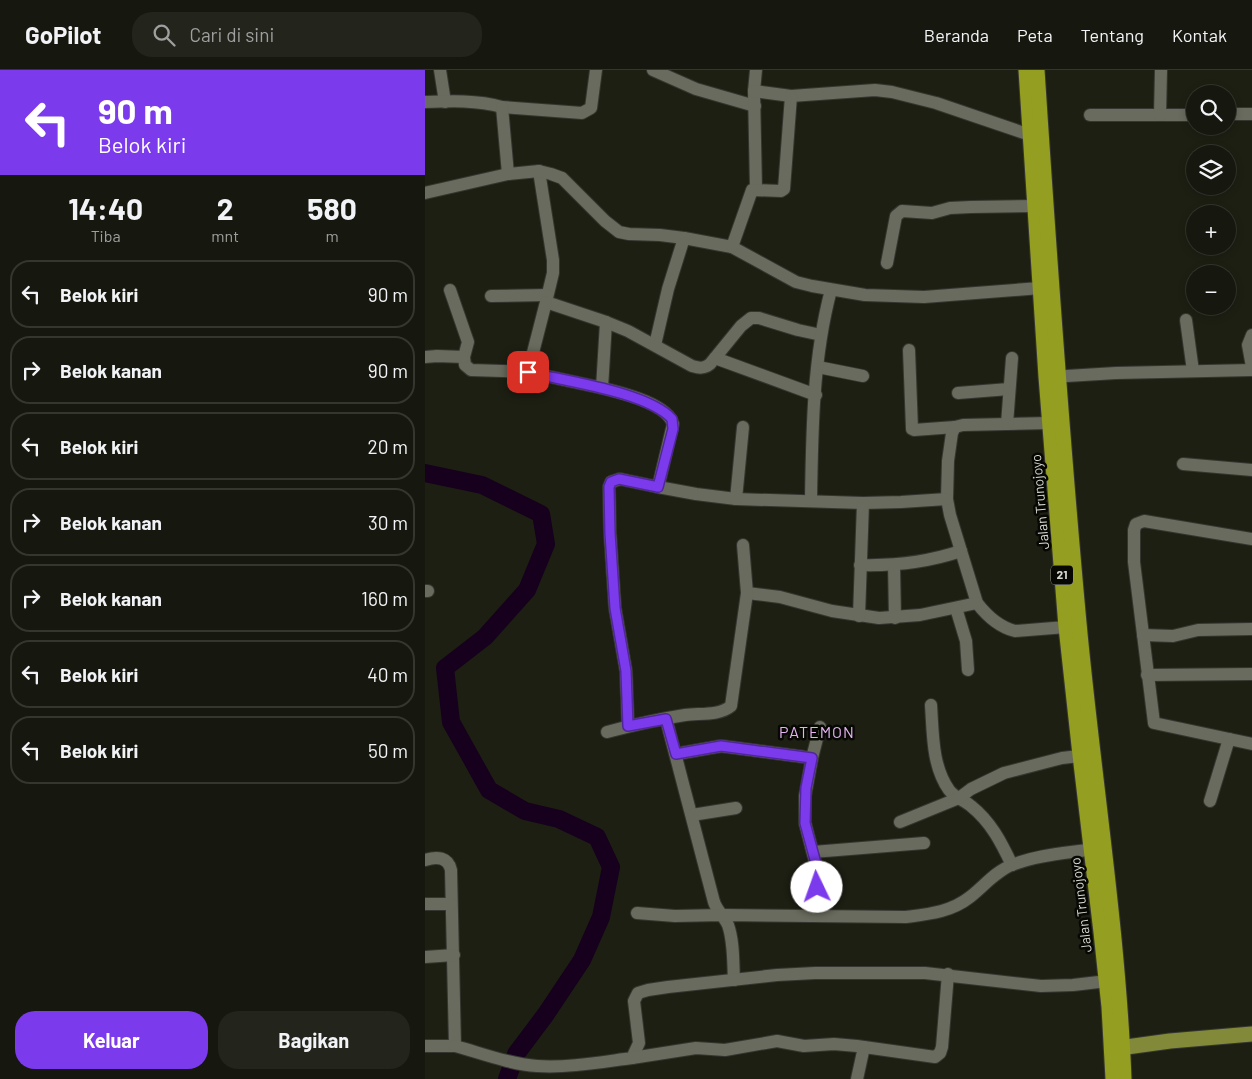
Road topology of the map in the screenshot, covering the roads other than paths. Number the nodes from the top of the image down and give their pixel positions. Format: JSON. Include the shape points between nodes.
{"nodes":[{"id":1,"x":439,"y":70,"type":"edge"},
{"id":2,"x":596,"y":70,"type":"edge"},
{"id":3,"x":653,"y":70,"type":"edge"},
{"id":4,"x":756,"y":70,"type":"edge"},
{"id":5,"x":1026,"y":70,"type":"edge"},
{"id":6,"x":1037,"y":70,"type":"edge"},
{"id":7,"x":1161,"y":70,"type":"edge"},
{"id":8,"x":754,"y":91,"type":"junction"},
{"id":9,"x":791,"y":96,"type":"junction"},
{"id":10,"x":425,"y":102,"type":"edge"},
{"id":11,"x":445,"y":102,"type":"junction"},
{"id":12,"x":755,"y":106,"type":"junction"},
{"id":13,"x":502,"y":107,"type":"junction"},
{"id":14,"x":1236,"y":114,"type":"edge"},
{"id":15,"x":1252,"y":114,"type":"edge"},
{"id":16,"x":1090,"y":115,"type":"dead end"},
{"id":17,"x":1160,"y":115,"type":"junction"},
{"id":18,"x":1186,"y":115,"type":"edge"},
{"id":19,"x":1030,"y":135,"type":"junction"},
{"id":20,"x":539,"y":171,"type":"junction"},
{"id":21,"x":508,"y":174,"type":"junction"},
{"id":22,"x":756,"y":189,"type":"junction"},
{"id":23,"x":425,"y":193,"type":"edge"},
{"id":24,"x":1035,"y":206,"type":"junction"},
{"id":25,"x":684,"y":238,"type":"junction"},
{"id":26,"x":732,"y":247,"type":"junction"},
{"id":27,"x":887,"y":263,"type":"dead end"},
{"id":28,"x":1040,"y":288,"type":"junction"},
{"id":29,"x":450,"y":290,"type":"dead end"},
{"id":30,"x":831,"y":290,"type":"junction"},
{"id":31,"x":491,"y":296,"type":"dead end"},
{"id":32,"x":547,"y":298,"type":"junction"},
{"id":33,"x":1186,"y":320,"type":"dead end"},
{"id":34,"x":606,"y":322,"type":"junction"},
{"id":35,"x":821,"y":334,"type":"junction"},
{"id":36,"x":1252,"y":335,"type":"edge"},
{"id":37,"x":655,"y":345,"type":"junction"},
{"id":38,"x":909,"y":350,"type":"dead end"},
{"id":39,"x":425,"y":357,"type":"edge"},
{"id":40,"x":464,"y":357,"type":"junction"},
{"id":41,"x":715,"y":358,"type":"junction"},
{"id":42,"x":1012,"y":358,"type":"dead end"},
{"id":43,"x":817,"y":368,"type":"junction"},
{"id":44,"x":1252,"y":369,"type":"edge"},
{"id":45,"x":1193,"y":371,"type":"junction"},
{"id":46,"x":528,"y":372,"type":"junction"},
{"id":47,"x":863,"y":376,"type":"dead end"},
{"id":48,"x":1053,"y":376,"type":"junction"},
{"id":49,"x":602,"y":388,"type":"junction"},
{"id":50,"x":1009,"y":389,"type":"junction"},
{"id":51,"x":958,"y":394,"type":"dead end"},
{"id":52,"x":816,"y":395,"type":"junction"},
{"id":53,"x":1050,"y":423,"type":"junction"},
{"id":54,"x":1007,"y":424,"type":"junction"},
{"id":55,"x":743,"y":427,"type":"dead end"},
{"id":56,"x":955,"y":427,"type":"junction"},
{"id":57,"x":1183,"y":464,"type":"dead end"},
{"id":58,"x":1252,"y":470,"type":"edge"},
{"id":59,"x":658,"y":487,"type":"junction"},
{"id":60,"x":947,"y":499,"type":"junction"},
{"id":61,"x":736,"y":500,"type":"junction"},
{"id":62,"x":811,"y":500,"type":"junction"},
{"id":63,"x":863,"y":503,"type":"junction"},
{"id":64,"x":1252,"y":539,"type":"edge"},
{"id":65,"x":743,"y":546,"type":"dead end"},
{"id":66,"x":961,"y":551,"type":"junction"},
{"id":67,"x":861,"y":565,"type":"junction"},
{"id":68,"x":894,"y":565,"type":"junction"},
{"id":69,"x":747,"y":593,"type":"junction"},
{"id":70,"x":977,"y":603,"type":"junction"},
{"id":71,"x":955,"y":608,"type":"junction"},
{"id":72,"x":859,"y":616,"type":"junction"},
{"id":73,"x":895,"y":618,"type":"junction"},
{"id":74,"x":1066,"y":627,"type":"junction"},
{"id":75,"x":1252,"y":629,"type":"edge"},
{"id":76,"x":1143,"y":635,"type":"junction"},
{"id":77,"x":968,"y":670,"type":"dead end"},
{"id":78,"x":1252,"y":674,"type":"edge"},
{"id":79,"x":1147,"y":675,"type":"junction"},
{"id":80,"x":931,"y":705,"type":"dead end"},
{"id":81,"x":666,"y":719,"type":"junction"},
{"id":82,"x":628,"y":726,"type":"junction"},
{"id":83,"x":820,"y":727,"type":"dead end"},
{"id":84,"x":607,"y":732,"type":"dead end"},
{"id":85,"x":1229,"y":739,"type":"junction"},
{"id":86,"x":1252,"y":744,"type":"edge"},
{"id":87,"x":676,"y":754,"type":"junction"},
{"id":88,"x":1086,"y":755,"type":"junction"},
{"id":89,"x":812,"y":758,"type":"junction"},
{"id":90,"x":959,"y":798,"type":"junction"},
{"id":91,"x":1210,"y":801,"type":"dead end"},
{"id":92,"x":736,"y":808,"type":"dead end"},
{"id":93,"x":692,"y":815,"type":"junction"},
{"id":94,"x":900,"y":822,"type":"dead end"},
{"id":95,"x":924,"y":843,"type":"dead end"},
{"id":96,"x":1097,"y":848,"type":"junction"},
{"id":97,"x":813,"y":852,"type":"junction"},
{"id":98,"x":425,"y":860,"type":"edge"},
{"id":99,"x":1012,"y":865,"type":"junction"},
{"id":100,"x":425,"y":904,"type":"edge"},
{"id":101,"x":451,"y":904,"type":"junction"},
{"id":102,"x":637,"y":913,"type":"dead end"},
{"id":103,"x":723,"y":915,"type":"junction"},
{"id":104,"x":816,"y":916,"type":"junction"},
{"id":105,"x":453,"y":955,"type":"junction"},
{"id":106,"x":425,"y":957,"type":"edge"},
{"id":107,"x":948,"y":974,"type":"junction"},
{"id":108,"x":734,"y":980,"type":"junction"},
{"id":109,"x":1112,"y":980,"type":"junction"},
{"id":110,"x":1252,"y":1034,"type":"edge"},
{"id":111,"x":425,"y":1046,"type":"edge"},
{"id":112,"x":455,"y":1046,"type":"junction"},
{"id":113,"x":864,"y":1047,"type":"junction"},
{"id":114,"x":1123,"y":1048,"type":"junction"},
{"id":115,"x":632,"y":1058,"type":"junction"},
{"id":116,"x":857,"y":1079,"type":"edge"},
{"id":117,"x":1113,"y":1079,"type":"edge"},
{"id":118,"x":1124,"y":1079,"type":"edge"}],
"edges":[{"from":1,"to":11,"type":"street"},
{"from":2,"to":13,"type":"street","via":[[593,102],[586,112],[577,114]]},
{"from":3,"to":12,"type":"street","via":[[696,89]]},
{"from":4,"to":8,"type":"street"},
{"from":5,"to":19,"type":"highway","name":"Jalan Trunojoyo","number":"21"},
{"from":6,"to":48,"type":"highway","name":"Jalan Trunojoyo","number":"21"},
{"from":7,"to":17,"type":"street"},
{"from":8,"to":9,"type":"street"},
{"from":8,"to":12,"type":"street"},
{"from":9,"to":19,"type":"street","via":[[867,90],[892,92],[936,103]]},
{"from":9,"to":22,"type":"street","via":[[784,189]]},
{"from":10,"to":11,"type":"street"},
{"from":11,"to":13,"type":"street","via":[[477,102]]},
{"from":12,"to":22,"type":"street"},
{"from":13,"to":21,"type":"street"},
{"from":14,"to":15,"type":"street"},
{"from":16,"to":17,"type":"street"},
{"from":17,"to":18,"type":"street"},
{"from":19,"to":24,"type":"highway","name":"Jalan Trunojoyo","number":"21"},
{"from":20,"to":21,"type":"street"},
{"from":20,"to":25,"type":"street","via":[[562,178],[619,232]]},
{"from":20,"to":32,"type":"street","via":[[553,260]]},
{"from":21,"to":23,"type":"street"},
{"from":22,"to":26,"type":"street","via":[[750,192]]},
{"from":24,"to":27,"type":"street","via":[[957,208],[932,213],[902,211],[896,216]]},
{"from":24,"to":28,"type":"highway","name":"Jalan Trunojoyo","number":"21"},
{"from":25,"to":26,"type":"street"},
{"from":25,"to":37,"type":"street"},
{"from":26,"to":30,"type":"street","via":[[796,282]]},
{"from":28,"to":30,"type":"street","via":[[923,298]]},
{"from":28,"to":48,"type":"highway","name":"Jalan Trunojoyo","number":"21"},
{"from":29,"to":40,"type":"street","via":[[467,342]]},
{"from":30,"to":35,"type":"street"},
{"from":31,"to":32,"type":"street"},
{"from":32,"to":34,"type":"street"},
{"from":32,"to":46,"type":"street"},
{"from":33,"to":45,"type":"street"},
{"from":34,"to":37,"type":"street"},
{"from":34,"to":49,"type":"street"},
{"from":35,"to":41,"type":"street","via":[[751,318]]},
{"from":35,"to":43,"type":"street"},
{"from":36,"to":44,"type":"street","via":[[1249,345]]},
{"from":37,"to":41,"type":"street","via":[[698,368],[707,366]]},
{"from":38,"to":56,"type":"street","via":[[912,429]]},
{"from":39,"to":40,"type":"street"},
{"from":40,"to":46,"type":"street","via":[[465,365],[471,370]]},
{"from":41,"to":52,"type":"street"},
{"from":42,"to":50,"type":"street"},
{"from":43,"to":47,"type":"street"},
{"from":43,"to":52,"type":"street"},
{"from":44,"to":45,"type":"street"},
{"from":45,"to":48,"type":"street"},
{"from":46,"to":49,"type":"street"},
{"from":48,"to":53,"type":"highway","name":"Jalan Trunojoyo","number":"21"},
{"from":48,"to":88,"type":"highway","name":"Jalan Trunojoyo","number":"21","via":[[1079,616]]},
{"from":49,"to":59,"type":"street","via":[[651,404],[672,419],[673,429]]},
{"from":50,"to":51,"type":"street"},
{"from":50,"to":54,"type":"street"},
{"from":52,"to":62,"type":"street"},
{"from":53,"to":54,"type":"street"},
{"from":53,"to":74,"type":"highway","name":"Jalan Trunojoyo","number":"21"},
{"from":54,"to":56,"type":"street"},
{"from":55,"to":61,"type":"street"},
{"from":56,"to":60,"type":"street","via":[[948,461]]},
{"from":57,"to":58,"type":"street"},
{"from":59,"to":61,"type":"street"},
{"from":59,"to":82,"type":"street","via":[[619,479],[611,482],[609,487],[615,608],[626,671]]},
{"from":60,"to":63,"type":"street"},
{"from":60,"to":66,"type":"street"},
{"from":61,"to":62,"type":"street"},
{"from":62,"to":63,"type":"street"},
{"from":63,"to":67,"type":"street"},
{"from":64,"to":76,"type":"street","via":[[1153,522],[1136,524],[1133,530],[1134,553]]},
{"from":65,"to":69,"type":"street"},
{"from":66,"to":68,"type":"street"},
{"from":66,"to":70,"type":"street"},
{"from":67,"to":68,"type":"street"},
{"from":67,"to":72,"type":"street"},
{"from":68,"to":73,"type":"street"},
{"from":69,"to":72,"type":"street","via":[[781,597]]},
{"from":69,"to":81,"type":"street","via":[[731,706],[715,713]]},
{"from":70,"to":71,"type":"street"},
{"from":70,"to":74,"type":"street","via":[[1007,629]]},
{"from":71,"to":73,"type":"street"},
{"from":71,"to":77,"type":"street","via":[[966,641]]},
{"from":72,"to":73,"type":"street"},
{"from":74,"to":88,"type":"highway","name":"Jalan Trunojoyo","number":"21"},
{"from":75,"to":76,"type":"street","via":[[1198,630],[1173,636]]},
{"from":76,"to":79,"type":"street"},
{"from":78,"to":79,"type":"street"},
{"from":79,"to":85,"type":"street","via":[[1155,724]]},
{"from":80,"to":90,"type":"street","via":[[937,763],[949,790]]},
{"from":81,"to":82,"type":"street"},
{"from":81,"to":87,"type":"street"},
{"from":82,"to":84,"type":"street"},
{"from":83,"to":89,"type":"street"},
{"from":85,"to":86,"type":"street"},
{"from":85,"to":91,"type":"street"},
{"from":87,"to":89,"type":"street","via":[[721,746]]},
{"from":87,"to":93,"type":"street"},
{"from":88,"to":90,"type":"street","via":[[1004,773]]},
{"from":88,"to":96,"type":"highway","name":"Jalan Trunojoyo","number":"21"},
{"from":89,"to":97,"type":"street","via":[[806,788],[805,823]]},
{"from":90,"to":94,"type":"street"},
{"from":90,"to":99,"type":"street","via":[[993,828]]},
{"from":92,"to":93,"type":"street"},
{"from":93,"to":103,"type":"street","via":[[714,902]]},
{"from":95,"to":97,"type":"street"},
{"from":96,"to":99,"type":"street"},
{"from":96,"to":109,"type":"highway","name":"Jalan Trunojoyo","number":"21"},
{"from":97,"to":104,"type":"street","via":[[818,873]]},
{"from":98,"to":101,"type":"street","via":[[438,858],[448,863]]},
{"from":99,"to":104,"type":"street","via":[[958,906],[934,914],[906,917]]},
{"from":100,"to":101,"type":"street"},
{"from":101,"to":105,"type":"street"},
{"from":102,"to":103,"type":"street"},
{"from":103,"to":104,"type":"street"},
{"from":103,"to":108,"type":"street","via":[[730,935]]},
{"from":105,"to":106,"type":"street"},
{"from":105,"to":112,"type":"street"},
{"from":107,"to":108,"type":"street","via":[[815,973]]},
{"from":107,"to":109,"type":"street","via":[[1041,986]]},
{"from":107,"to":113,"type":"street","via":[[942,1047],[938,1055]]},
{"from":108,"to":115,"type":"street","via":[[638,993],[634,1001],[639,1043]]},
{"from":109,"to":114,"type":"highway","name":"Jalan Trunojoyo","number":"21"},
{"from":110,"to":114,"type":"main road"},
{"from":111,"to":112,"type":"street"},
{"from":112,"to":115,"type":"street","via":[[536,1066]]},
{"from":113,"to":115,"type":"street","via":[[804,1046],[777,1041],[725,1050],[696,1048]]},
{"from":113,"to":116,"type":"street"},
{"from":114,"to":117,"type":"highway","name":"Jalan Trunojoyo","number":"21"},
{"from":114,"to":118,"type":"highway","name":"Jalan Trunojoyo","number":"21"}]}
